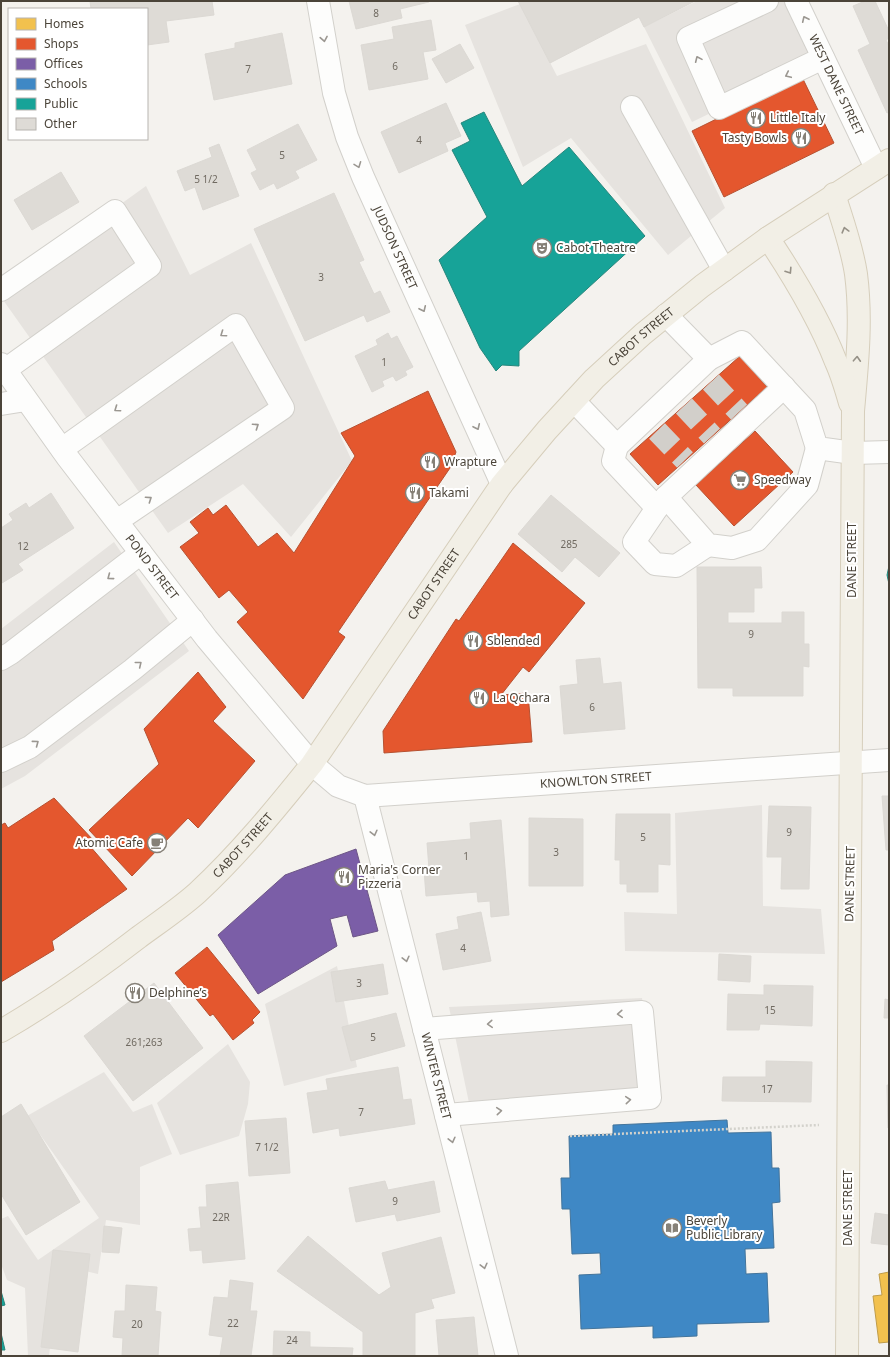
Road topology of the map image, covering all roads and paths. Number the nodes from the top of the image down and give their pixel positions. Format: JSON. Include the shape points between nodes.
{"nodes":[{"id":1,"x":318,"y":1,"type":"edge"},
{"id":2,"x":767,"y":1,"type":"edge"},
{"id":3,"x":796,"y":1,"type":"edge"},
{"id":4,"x":823,"y":58,"type":"junction"},
{"id":5,"x":632,"y":107,"type":"dead end"},
{"id":6,"x":882,"y":164,"type":"edge"},
{"id":7,"x":834,"y":194,"type":"junction"},
{"id":8,"x":768,"y":238,"type":"junction"},
{"id":9,"x":724,"y":270,"type":"junction"},
{"id":10,"x":1,"y":290,"type":"edge"},
{"id":11,"x":666,"y":315,"type":"junction"},
{"id":12,"x":3,"y":367,"type":"edge"},
{"id":13,"x":706,"y":370,"type":"junction"},
{"id":14,"x":784,"y":387,"type":"junction"},
{"id":15,"x":26,"y":400,"type":"junction"},
{"id":16,"x":574,"y":401,"type":"junction"},
{"id":17,"x":1,"y":404,"type":"edge"},
{"id":18,"x":853,"y":411,"type":"junction"},
{"id":19,"x":617,"y":446,"type":"junction"},
{"id":20,"x":817,"y":448,"type":"junction"},
{"id":21,"x":62,"y":449,"type":"junction"},
{"id":22,"x":889,"y":452,"type":"edge"},
{"id":23,"x":853,"y":453,"type":"junction"},
{"id":24,"x":502,"y":484,"type":"junction"},
{"id":25,"x":662,"y":502,"type":"junction"},
{"id":26,"x":116,"y":521,"type":"junction"},
{"id":27,"x":708,"y":545,"type":"junction"},
{"id":28,"x":141,"y":553,"type":"junction"},
{"id":29,"x":193,"y":620,"type":"junction"},
{"id":30,"x":1,"y":659,"type":"edge"},
{"id":31,"x":1,"y":760,"type":"edge"},
{"id":32,"x":889,"y":760,"type":"edge"},
{"id":33,"x":851,"y":762,"type":"junction"},
{"id":34,"x":312,"y":764,"type":"junction"},
{"id":35,"x":365,"y":796,"type":"junction"},
{"id":36,"x":424,"y":1029,"type":"junction"},
{"id":37,"x":1,"y":1031,"type":"edge"},
{"id":38,"x":446,"y":1115,"type":"junction"},
{"id":39,"x":848,"y":1124,"type":"junction"},
{"id":40,"x":563,"y":1136,"type":"dead end"},
{"id":41,"x":507,"y":1356,"type":"edge"},
{"id":42,"x":847,"y":1356,"type":"edge"}],
"edges":[{"from":1,"to":24,"type":"street","name":"JUDSON STREET","one_way":true,"via":[[334,93],[362,177]]},
{"from":4,"to":2,"type":"street","one_way":true,"via":[[719,108],[688,38]]},
{"from":4,"to":3,"type":"street","name":"WEST DANE STREET","one_way":true},
{"from":4,"to":6,"type":"street","name":"WEST DANE STREET"},
{"from":5,"to":9,"type":"street"},
{"from":6,"to":7,"type":"main road","name":"CABOT STREET"},
{"from":7,"to":8,"type":"main road","name":"CABOT STREET"},
{"from":18,"to":7,"type":"main road","name":"DANE STREET","one_way":true,"via":[[859,314],[856,273]]},
{"from":8,"to":9,"type":"main road","name":"CABOT STREET"},
{"from":8,"to":18,"type":"main road","name":"DANE STREET","one_way":true,"via":[[795,279],[817,320],[836,362]]},
{"from":9,"to":11,"type":"main road","name":"CABOT STREET"},
{"from":10,"to":12,"type":"street","via":[[115,211],[150,266]]},
{"from":11,"to":13,"type":"street"},
{"from":11,"to":16,"type":"main road","name":"CABOT STREET","via":[[594,379]]},
{"from":12,"to":15,"type":"street","name":"POND STREET"},
{"from":13,"to":14,"type":"street","via":[[742,342]]},
{"from":13,"to":19,"type":"street","via":[[679,400],[651,425]]},
{"from":14,"to":20,"type":"street","via":[[805,410]]},
{"from":14,"to":25,"type":"street","via":[[743,416],[690,465]]},
{"from":15,"to":17,"type":"street"},
{"from":15,"to":21,"type":"street","name":"POND STREET"},
{"from":16,"to":19,"type":"street"},
{"from":16,"to":24,"type":"main road","name":"CABOT STREET","via":[[542,434]]},
{"from":18,"to":23,"type":"main road","name":"DANE STREET"},
{"from":19,"to":25,"type":"street","via":[[613,461]]},
{"from":20,"to":23,"type":"street"},
{"from":20,"to":27,"type":"street","via":[[807,485],[757,540],[732,548]]},
{"from":21,"to":26,"type":"street","name":"POND STREET"},
{"from":26,"to":21,"type":"street","one_way":true,"via":[[283,408],[236,325]]},
{"from":22,"to":23,"type":"street"},
{"from":23,"to":33,"type":"main road","name":"DANE STREET"},
{"from":24,"to":34,"type":"main road","name":"CABOT STREET"},
{"from":25,"to":27,"type":"street"},
{"from":25,"to":27,"type":"street","via":[[634,542],[655,564],[676,566]]},
{"from":26,"to":28,"type":"street","name":"POND STREET"},
{"from":28,"to":29,"type":"street","name":"POND STREET"},
{"from":28,"to":30,"type":"street","one_way":true},
{"from":31,"to":29,"type":"street","one_way":true,"via":[[30,747]]},
{"from":29,"to":34,"type":"street","name":"POND STREET"},
{"from":32,"to":33,"type":"street","name":"KNOWLTON STREET"},
{"from":33,"to":35,"type":"street","name":"KNOWLTON STREET"},
{"from":33,"to":39,"type":"main road","name":"DANE STREET"},
{"from":34,"to":35,"type":"street","name":"KNOWLTON STREET","via":[[338,786]]},
{"from":34,"to":37,"type":"main road","name":"CABOT STREET","via":[[237,852],[196,893],[96,970]]},
{"from":35,"to":36,"type":"street","name":"WINTER STREET","one_way":true},
{"from":36,"to":38,"type":"street","name":"WINTER STREET"},
{"from":38,"to":36,"type":"street","one_way":true,"via":[[650,1098],[642,1012]]},
{"from":38,"to":41,"type":"street","name":"WINTER STREET","one_way":true},
{"from":39,"to":40,"type":"path"},
{"from":39,"to":42,"type":"main road","name":"DANE STREET"}]}
